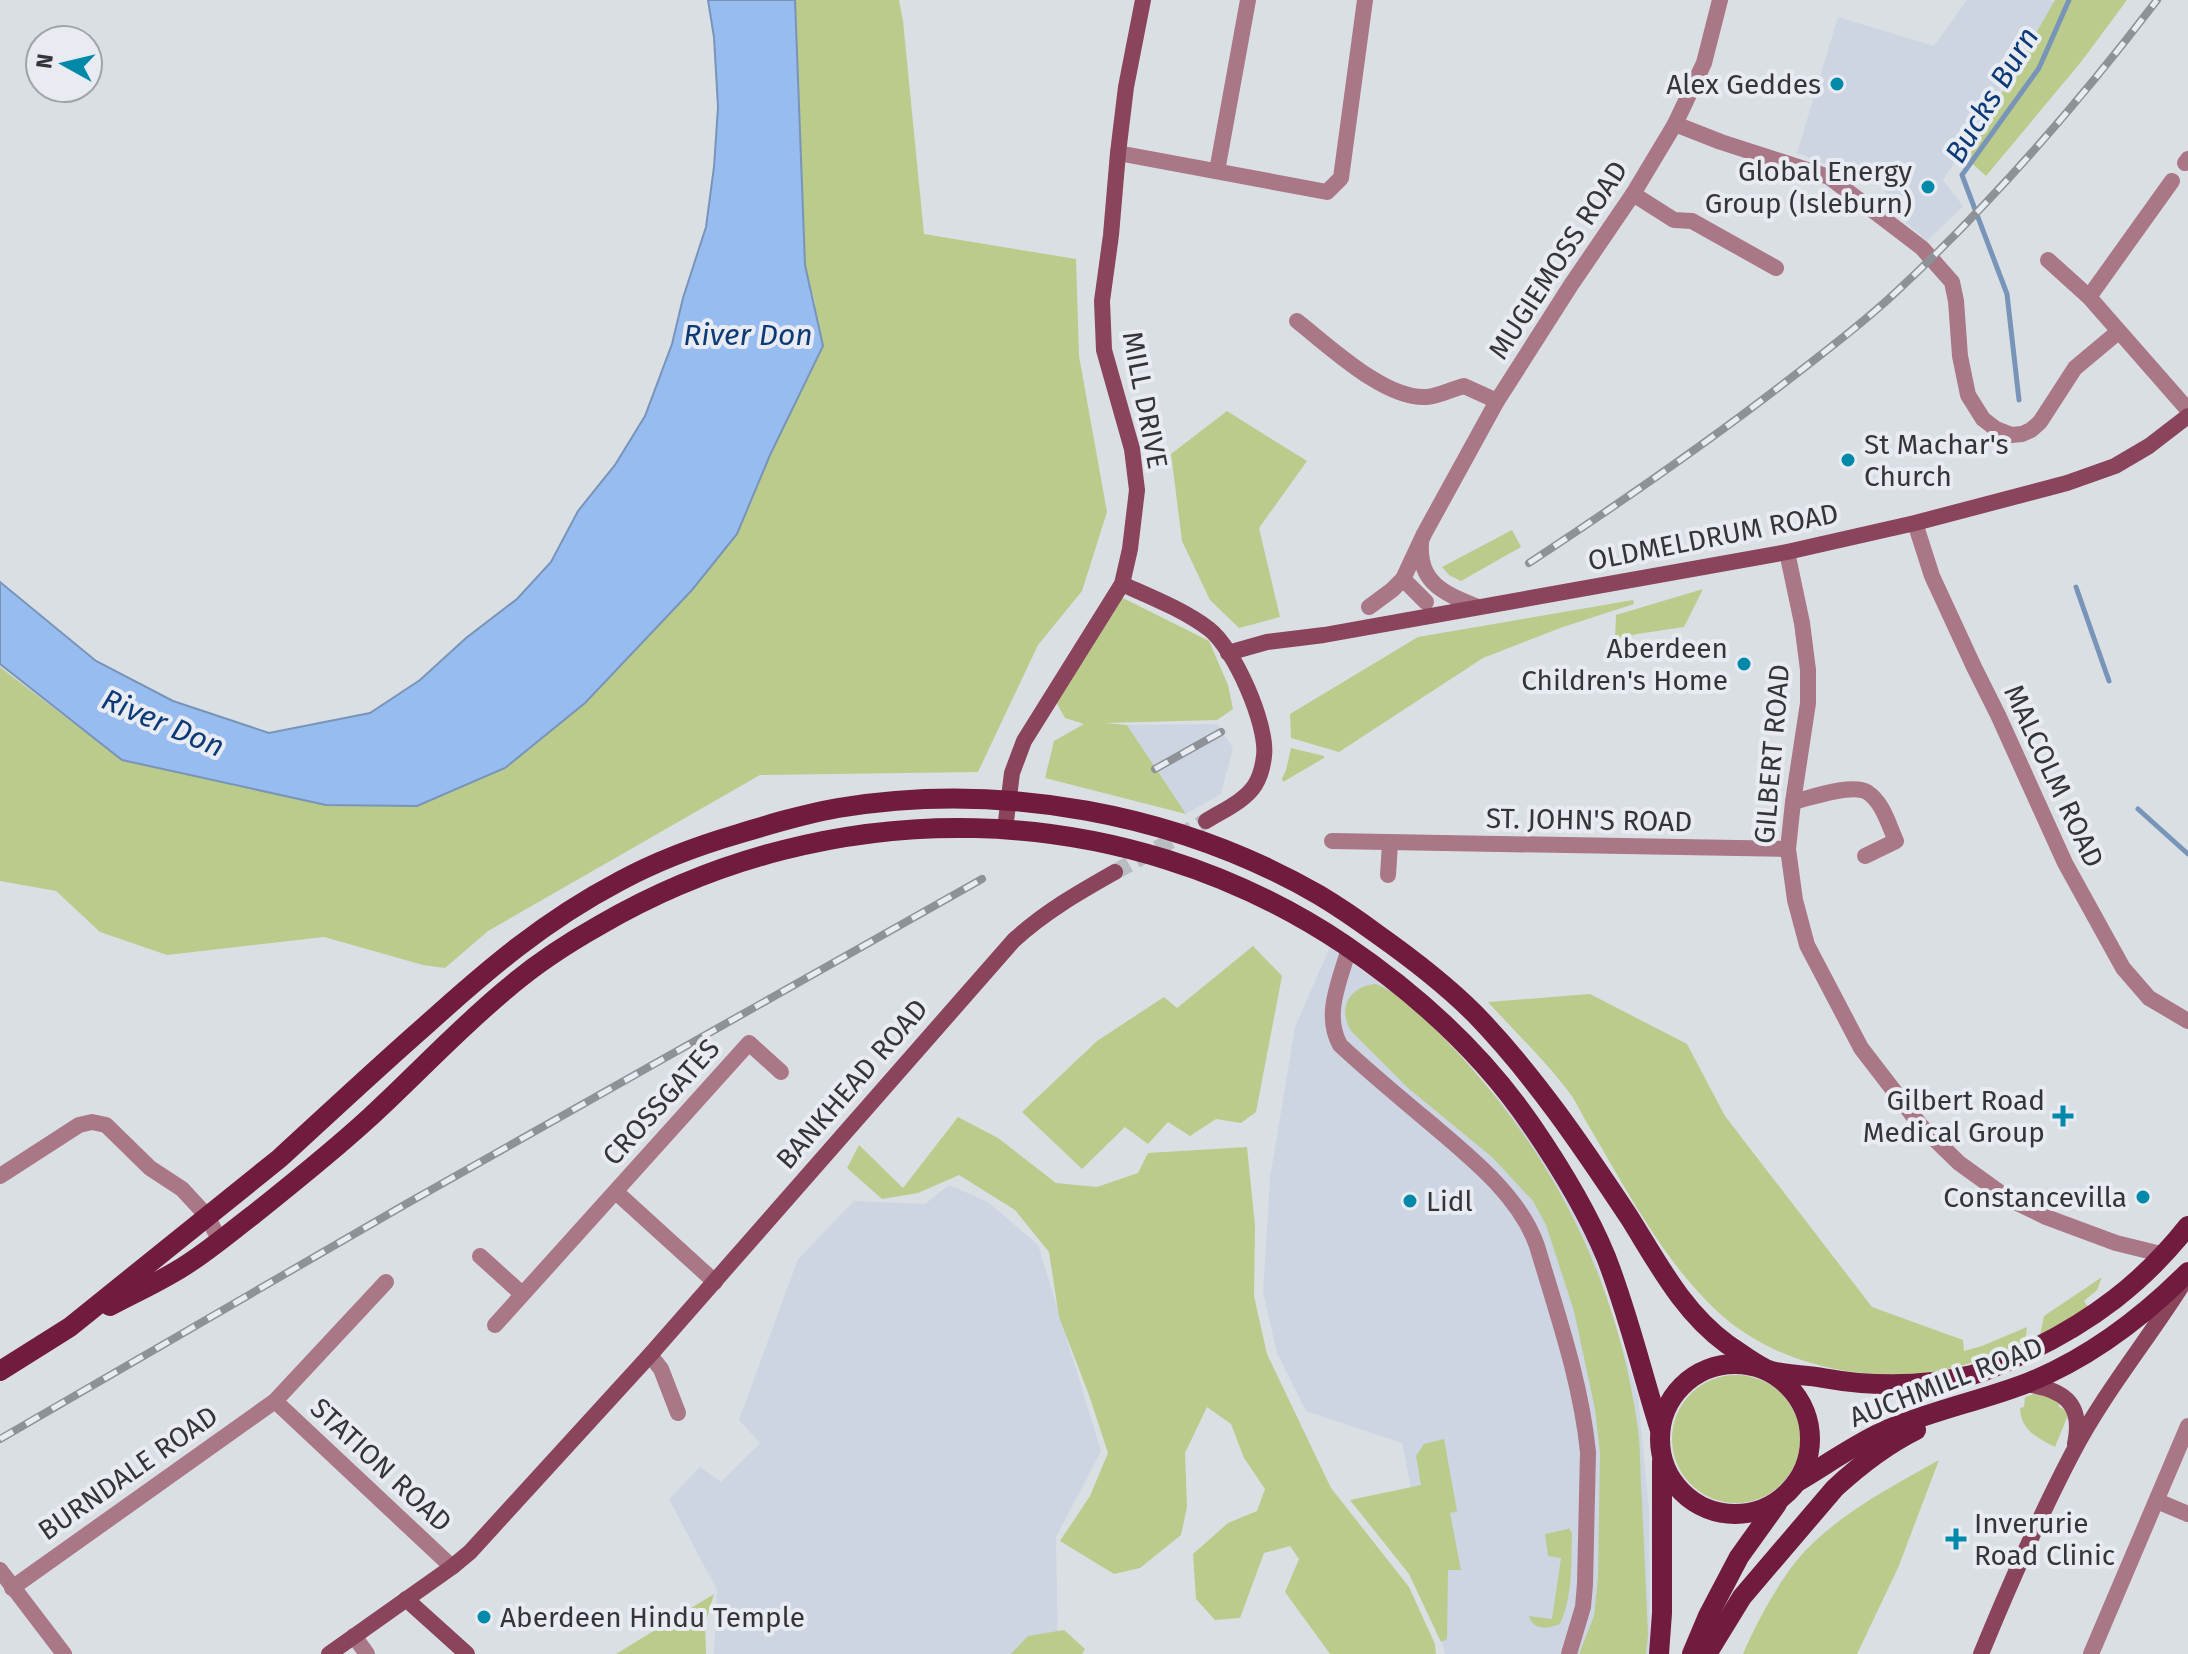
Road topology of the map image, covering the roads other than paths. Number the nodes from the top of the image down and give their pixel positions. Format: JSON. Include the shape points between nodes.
{"nodes":[{"id":1,"x":1143,"y":0,"type":"edge"},
{"id":2,"x":1248,"y":0,"type":"edge"},
{"id":3,"x":1365,"y":0,"type":"edge"},
{"id":4,"x":1720,"y":0,"type":"edge"},
{"id":5,"x":1675,"y":124,"type":"junction"},
{"id":6,"x":1118,"y":153,"type":"junction"},
{"id":7,"x":1217,"y":171,"type":"junction"},
{"id":8,"x":2172,"y":181,"type":"dead end"},
{"id":9,"x":1633,"y":194,"type":"junction"},
{"id":10,"x":2048,"y":260,"type":"dead end"},
{"id":11,"x":1776,"y":268,"type":"dead end"},
{"id":12,"x":2089,"y":297,"type":"junction"},
{"id":13,"x":1297,"y":321,"type":"dead end"},
{"id":14,"x":2118,"y":332,"type":"junction"},
{"id":15,"x":1497,"y":401,"type":"junction"},
{"id":16,"x":2188,"y":410,"type":"edge"},
{"id":17,"x":2188,"y":416,"type":"edge"},
{"id":18,"x":1915,"y":523,"type":"junction"},
{"id":19,"x":1421,"y":541,"type":"junction"},
{"id":20,"x":1787,"y":552,"type":"junction"},
{"id":21,"x":1403,"y":579,"type":"junction"},
{"id":22,"x":1122,"y":584,"type":"junction"},
{"id":23,"x":1426,"y":602,"type":"dead end"},
{"id":24,"x":1369,"y":607,"type":"dead end"},
{"id":25,"x":1478,"y":607,"type":"junction"},
{"id":26,"x":1228,"y":653,"type":"junction"},
{"id":27,"x":1007,"y":801,"type":"junction"},
{"id":28,"x":1793,"y":802,"type":"junction"},
{"id":29,"x":1206,"y":821,"type":"tunnel mouth"},
{"id":30,"x":1005,"y":829,"type":"junction"},
{"id":31,"x":1332,"y":841,"type":"dead end"},
{"id":32,"x":1390,"y":843,"type":"junction"},
{"id":33,"x":1788,"y":849,"type":"junction"},
{"id":34,"x":1865,"y":856,"type":"dead end"},
{"id":35,"x":1115,"y":872,"type":"tunnel mouth"},
{"id":36,"x":1388,"y":875,"type":"dead end"},
{"id":37,"x":1349,"y":948,"type":"junction"},
{"id":38,"x":2188,"y":1021,"type":"edge"},
{"id":39,"x":781,"y":1072,"type":"dead end"},
{"id":40,"x":0,"y":1176,"type":"edge"},
{"id":41,"x":616,"y":1192,"type":"junction"},
{"id":42,"x":207,"y":1216,"type":"junction"},
{"id":43,"x":2188,"y":1226,"type":"edge"},
{"id":44,"x":220,"y":1241,"type":"junction"},
{"id":45,"x":2165,"y":1255,"type":"junction"},
{"id":46,"x":480,"y":1256,"type":"dead end"},
{"id":47,"x":2188,"y":1274,"type":"edge"},
{"id":48,"x":386,"y":1282,"type":"dead end"},
{"id":49,"x":715,"y":1282,"type":"junction"},
{"id":50,"x":522,"y":1294,"type":"junction"},
{"id":51,"x":495,"y":1325,"type":"dead end"},
{"id":52,"x":70,"y":1327,"type":"junction"},
{"id":53,"x":650,"y":1355,"type":"junction"},
{"id":54,"x":1768,"y":1370,"type":"junction"},
{"id":55,"x":0,"y":1371,"type":"edge"},
{"id":56,"x":2025,"y":1384,"type":"junction"},
{"id":57,"x":1985,"y":1398,"type":"junction"},
{"id":58,"x":275,"y":1401,"type":"junction"},
{"id":59,"x":678,"y":1413,"type":"dead end"},
{"id":60,"x":2188,"y":1426,"type":"edge"},
{"id":61,"x":1660,"y":1430,"type":"junction"},
{"id":62,"x":2072,"y":1454,"type":"junction"},
{"id":63,"x":1662,"y":1457,"type":"junction"},
{"id":64,"x":1797,"y":1482,"type":"junction"},
{"id":65,"x":1779,"y":1500,"type":"junction"},
{"id":66,"x":2157,"y":1501,"type":"junction"},
{"id":67,"x":2188,"y":1514,"type":"edge"},
{"id":68,"x":452,"y":1567,"type":"junction"},
{"id":69,"x":0,"y":1570,"type":"edge"},
{"id":70,"x":12,"y":1588,"type":"junction"},
{"id":71,"x":406,"y":1599,"type":"junction"},
{"id":72,"x":354,"y":1636,"type":"junction"},
{"id":73,"x":64,"y":1654,"type":"edge"},
{"id":74,"x":329,"y":1654,"type":"edge"},
{"id":75,"x":367,"y":1654,"type":"edge"},
{"id":76,"x":467,"y":1654,"type":"edge"},
{"id":77,"x":1569,"y":1654,"type":"edge"},
{"id":78,"x":1659,"y":1654,"type":"edge"},
{"id":79,"x":1692,"y":1654,"type":"edge"},
{"id":80,"x":1707,"y":1654,"type":"edge"},
{"id":81,"x":1981,"y":1654,"type":"edge"},
{"id":82,"x":2091,"y":1654,"type":"edge"}],
"edges":[{"from":1,"to":6,"type":"street","name":"MILL DRIVE"},
{"from":2,"to":7,"type":"street"},
{"from":3,"to":7,"type":"street","via":[[1341,178],[1327,192]]},
{"from":4,"to":5,"type":"street","name":"MUGIEMOSS ROAD","via":[[1704,63]]},
{"from":5,"to":9,"type":"street","name":"MUGIEMOSS ROAD"},
{"from":5,"to":14,"type":"street","via":[[1829,177],[1922,248],[1952,282],[1968,395],[1996,429],[2011,435],[2031,430],[2075,368]]},
{"from":6,"to":7,"type":"street"},
{"from":6,"to":22,"type":"street","name":"MILL DRIVE","via":[[1102,301],[1104,350],[1132,449],[1137,490]]},
{"from":8,"to":12,"type":"street"},
{"from":9,"to":11,"type":"street","via":[[1674,220],[1692,221]]},
{"from":9,"to":15,"type":"street","name":"MUGIEMOSS ROAD"},
{"from":10,"to":12,"type":"street"},
{"from":12,"to":14,"type":"street"},
{"from":13,"to":15,"type":"street","via":[[1374,381],[1406,395],[1429,397],[1464,386]]},
{"from":14,"to":16,"type":"street"},
{"from":15,"to":19,"type":"street","name":"MUGIEMOSS ROAD"},
{"from":17,"to":18,"type":"street","name":"OLDMELDRUM ROAD","via":[[2115,466]]},
{"from":18,"to":20,"type":"street","name":"OLDMELDRUM ROAD"},
{"from":18,"to":38,"type":"street","name":"MALCOLM ROAD","via":[[1932,576],[1974,667],[2065,863],[2115,955],[2149,998]]},
{"from":19,"to":21,"type":"street","name":"MUGIEMOSS ROAD"},
{"from":19,"to":25,"type":"street","via":[[1429,580]]},
{"from":20,"to":25,"type":"street","name":"OLDMELDRUM ROAD"},
{"from":20,"to":28,"type":"street","name":"GILBERT ROAD","via":[[1808,670]]},
{"from":21,"to":23,"type":"street"},
{"from":21,"to":24,"type":"street","name":"MUGIEMOSS ROAD"},
{"from":22,"to":26,"type":"street","via":[[1209,629]]},
{"from":22,"to":27,"type":"street","name":"MILL DRIVE","via":[[1024,741]]},
{"from":25,"to":26,"type":"street","name":"OLDMELDRUM ROAD"},
{"from":26,"to":29,"type":"street","via":[[1257,717],[1264,756],[1254,788]]},
{"from":27,"to":30,"type":"street","name":"MILL DRIVE"},
{"from":27,"to":42,"type":"main road","via":[[838,808],[707,843],[620,881],[558,917],[493,965],[280,1158]]},
{"from":27,"to":54,"type":"main road","via":[[1098,813],[1192,838],[1304,887],[1389,942],[1476,1015],[1523,1069],[1566,1124],[1690,1311]]},
{"from":28,"to":33,"type":"street","name":"GILBERT ROAD"},
{"from":28,"to":34,"type":"street","via":[[1853,788],[1867,792],[1883,811],[1896,841]]},
{"from":30,"to":37,"type":"main road","via":[[1097,841],[1168,861],[1257,894]]},
{"from":30,"to":44,"type":"main road","via":[[949,827],[831,839],[758,856],[638,904],[509,986],[367,1120]]},
{"from":31,"to":32,"type":"street","name":"ST. JOHN'S ROAD"},
{"from":32,"to":33,"type":"street","name":"ST. JOHN'S ROAD"},
{"from":32,"to":36,"type":"street"},
{"from":33,"to":45,"type":"street","name":"GILBERT ROAD","via":[[1807,945],[1861,1048],[1921,1126],[1959,1163],[2009,1199],[2116,1243]]},
{"from":35,"to":49,"type":"street","name":"BANKHEAD ROAD","via":[[1041,916],[1014,940]]},
{"from":37,"to":61,"type":"main road","via":[[1456,1035],[1529,1121],[1555,1161],[1605,1254]]},
{"from":37,"to":77,"type":"street","via":[[1332,1008],[1333,1033],[1340,1045],[1468,1155],[1522,1214],[1537,1246],[1588,1452],[1583,1607]]},
{"from":39,"to":41,"type":"street","name":"CROSSGATES","via":[[749,1043]]},
{"from":40,"to":42,"type":"street","via":[[92,1122],[106,1125]]},
{"from":41,"to":49,"type":"street","name":"CROSSGATES"},
{"from":41,"to":50,"type":"street","name":"CROSSGATES"},
{"from":42,"to":44,"type":"street"},
{"from":42,"to":52,"type":"main road"},
{"from":43,"to":45,"type":"main road","name":"AUCHMILL ROAD"},
{"from":44,"to":52,"type":"main road","via":[[167,1276]]},
{"from":45,"to":54,"type":"main road","name":"AUCHMILL ROAD","via":[[2120,1296],[2077,1325],[1973,1374],[1870,1385]]},
{"from":46,"to":50,"type":"street"},
{"from":47,"to":56,"type":"main road","name":"AUCHMILL ROAD","via":[[2111,1337]]},
{"from":47,"to":62,"type":"street"},
{"from":48,"to":58,"type":"street","name":"BURNDALE ROAD"},
{"from":49,"to":53,"type":"street","name":"BANKHEAD ROAD"},
{"from":50,"to":51,"type":"street","name":"CROSSGATES"},
{"from":52,"to":55,"type":"main road"},
{"from":53,"to":59,"type":"street"},
{"from":53,"to":68,"type":"street","name":"BANKHEAD ROAD"},
{"from":54,"to":61,"type":"main road","via":[[1728,1363],[1690,1378],[1675,1392]]},
{"from":54,"to":64,"type":"main road","via":[[1790,1386],[1808,1419],[1811,1445]]},
{"from":56,"to":57,"type":"main road","name":"AUCHMILL ROAD"},
{"from":56,"to":62,"type":"street","via":[[2049,1387],[2073,1407],[2077,1434]]},
{"from":57,"to":64,"type":"main road","name":"AUCHMILL ROAD","via":[[1884,1431]]},
{"from":57,"to":80,"type":"main road","via":[[1903,1436],[1852,1472],[1762,1572]]},
{"from":58,"to":68,"type":"street","name":"STATION ROAD"},
{"from":58,"to":70,"type":"street","name":"BURNDALE ROAD"},
{"from":60,"to":66,"type":"street"},
{"from":61,"to":63,"type":"main road"},
{"from":62,"to":81,"type":"street"},
{"from":63,"to":65,"type":"main road","via":[[1679,1489],[1709,1510],[1745,1514]]},
{"from":63,"to":78,"type":"main road"},
{"from":64,"to":65,"type":"main road"},
{"from":65,"to":79,"type":"main road","via":[[1739,1557]]},
{"from":66,"to":67,"type":"street"},
{"from":66,"to":82,"type":"street"},
{"from":68,"to":71,"type":"street","name":"BANKHEAD ROAD"},
{"from":69,"to":70,"type":"street"},
{"from":70,"to":73,"type":"street"},
{"from":71,"to":72,"type":"street","name":"BANKHEAD ROAD"},
{"from":71,"to":76,"type":"street"},
{"from":72,"to":74,"type":"street","name":"BANKHEAD ROAD"},
{"from":72,"to":75,"type":"street"}]}
